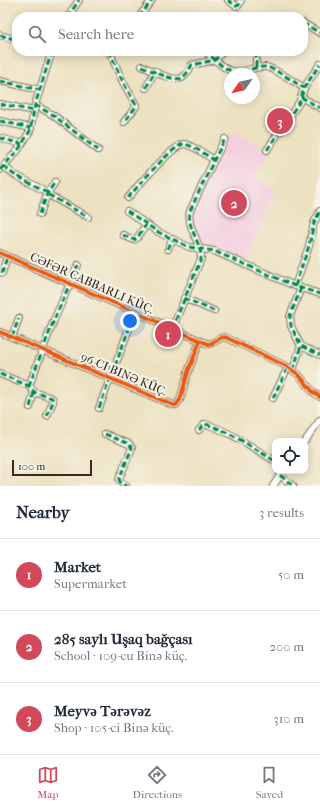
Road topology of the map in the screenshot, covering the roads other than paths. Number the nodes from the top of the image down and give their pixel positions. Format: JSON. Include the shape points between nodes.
{"nodes":[{"id":1,"x":79,"y":0,"type":"edge"},
{"id":2,"x":152,"y":0,"type":"edge"},
{"id":3,"x":228,"y":0,"type":"edge"},
{"id":4,"x":241,"y":0,"type":"edge"},
{"id":5,"x":71,"y":12,"type":"edge"},
{"id":6,"x":144,"y":12,"type":"edge"},
{"id":7,"x":308,"y":26,"type":"edge"},
{"id":8,"x":320,"y":33,"type":"edge"},
{"id":9,"x":0,"y":35,"type":"edge"},
{"id":10,"x":12,"y":39,"type":"edge"},
{"id":11,"x":50,"y":56,"type":"edge"},
{"id":12,"x":110,"y":56,"type":"edge"},
{"id":13,"x":210,"y":56,"type":"edge"},
{"id":14,"x":219,"y":56,"type":"edge"},
{"id":15,"x":257,"y":56,"type":"edge"},
{"id":16,"x":215,"y":60,"type":"junction"},
{"id":17,"x":320,"y":64,"type":"edge"},
{"id":18,"x":142,"y":66,"type":"dead end"},
{"id":19,"x":256,"y":67,"type":"junction"},
{"id":20,"x":155,"y":71,"type":"junction"},
{"id":21,"x":0,"y":81,"type":"edge"},
{"id":22,"x":146,"y":88,"type":"dead end"},
{"id":23,"x":304,"y":88,"type":"junction"},
{"id":24,"x":40,"y":90,"type":"junction"},
{"id":25,"x":301,"y":97,"type":"junction"},
{"id":26,"x":0,"y":104,"type":"edge"},
{"id":27,"x":34,"y":108,"type":"junction"},
{"id":28,"x":320,"y":108,"type":"edge"},
{"id":29,"x":0,"y":121,"type":"edge"},
{"id":30,"x":124,"y":122,"type":"dead end"},
{"id":31,"x":31,"y":128,"type":"junction"},
{"id":32,"x":0,"y":138,"type":"edge"},
{"id":33,"x":225,"y":140,"type":"dead end"},
{"id":34,"x":22,"y":144,"type":"junction"},
{"id":35,"x":98,"y":150,"type":"dead end"},
{"id":36,"x":267,"y":150,"type":"dead end"},
{"id":37,"x":214,"y":160,"type":"junction"},
{"id":38,"x":2,"y":168,"type":"edge"},
{"id":39,"x":54,"y":182,"type":"dead end"},
{"id":40,"x":47,"y":194,"type":"junction"},
{"id":41,"x":128,"y":198,"type":"dead end"},
{"id":42,"x":127,"y":211,"type":"dead end"},
{"id":43,"x":320,"y":211,"type":"edge"},
{"id":44,"x":40,"y":214,"type":"dead end"},
{"id":45,"x":88,"y":217,"type":"dead end"},
{"id":46,"x":146,"y":225,"type":"junction"},
{"id":47,"x":312,"y":231,"type":"junction"},
{"id":48,"x":320,"y":232,"type":"edge"},
{"id":49,"x":123,"y":235,"type":"dead end"},
{"id":50,"x":172,"y":240,"type":"junction"},
{"id":51,"x":168,"y":249,"type":"dead end"},
{"id":52,"x":200,"y":249,"type":"junction"},
{"id":53,"x":0,"y":254,"type":"edge"},
{"id":54,"x":7,"y":257,"type":"junction"},
{"id":55,"x":78,"y":265,"type":"dead end"},
{"id":56,"x":2,"y":273,"type":"dead end"},
{"id":57,"x":69,"y":284,"type":"junction"},
{"id":58,"x":298,"y":287,"type":"junction"},
{"id":59,"x":320,"y":294,"type":"edge"},
{"id":60,"x":184,"y":298,"type":"junction"},
{"id":61,"x":214,"y":311,"type":"dead end"},
{"id":62,"x":135,"y":313,"type":"junction"},
{"id":63,"x":19,"y":318,"type":"dead end"},
{"id":64,"x":172,"y":329,"type":"junction"},
{"id":65,"x":0,"y":332,"type":"edge"},
{"id":66,"x":12,"y":337,"type":"junction"},
{"id":67,"x":200,"y":341,"type":"junction"},
{"id":68,"x":301,"y":346,"type":"junction"},
{"id":69,"x":42,"y":350,"type":"junction"},
{"id":70,"x":320,"y":355,"type":"edge"},
{"id":71,"x":291,"y":369,"type":"junction"},
{"id":72,"x":0,"y":374,"type":"edge"},
{"id":73,"x":110,"y":378,"type":"junction"},
{"id":74,"x":29,"y":386,"type":"junction"},
{"id":75,"x":34,"y":392,"type":"junction"},
{"id":76,"x":320,"y":397,"type":"edge"},
{"id":77,"x":273,"y":398,"type":"dead end"},
{"id":78,"x":30,"y":407,"type":"dead end"},
{"id":79,"x":99,"y":408,"type":"dead end"},
{"id":80,"x":47,"y":416,"type":"dead end"},
{"id":81,"x":320,"y":420,"type":"edge"},
{"id":82,"x":198,"y":430,"type":"dead end"},
{"id":83,"x":105,"y":434,"type":"dead end"},
{"id":84,"x":307,"y":438,"type":"edge"},
{"id":85,"x":272,"y":459,"type":"edge"},
{"id":86,"x":280,"y":474,"type":"edge"},
{"id":87,"x":282,"y":474,"type":"edge"},
{"id":88,"x":126,"y":486,"type":"edge"},
{"id":89,"x":273,"y":486,"type":"edge"},
{"id":90,"x":293,"y":486,"type":"edge"}],
"edges":[{"from":1,"to":5,"type":"street"},
{"from":2,"to":6,"type":"street"},
{"from":3,"to":4,"type":"street","via":[[236,6]]},
{"from":7,"to":8,"type":"street"},
{"from":9,"to":10,"type":"street"},
{"from":11,"to":24,"type":"street"},
{"from":12,"to":30,"type":"street","via":[[136,105]]},
{"from":13,"to":16,"type":"street"},
{"from":14,"to":16,"type":"street"},
{"from":15,"to":19,"type":"street"},
{"from":16,"to":19,"type":"street","via":[[230,71],[242,72]]},
{"from":16,"to":20,"type":"street","via":[[192,65],[184,76],[178,79]]},
{"from":17,"to":23,"type":"street"},
{"from":18,"to":20,"type":"street"},
{"from":19,"to":23,"type":"street","via":[[269,68]]},
{"from":20,"to":22,"type":"street"},
{"from":21,"to":24,"type":"street"},
{"from":23,"to":25,"type":"street"},
{"from":24,"to":27,"type":"street"},
{"from":25,"to":28,"type":"street"},
{"from":25,"to":36,"type":"street"},
{"from":26,"to":27,"type":"street"},
{"from":27,"to":31,"type":"street"},
{"from":27,"to":35,"type":"street","via":[[53,115]]},
{"from":29,"to":31,"type":"street"},
{"from":31,"to":34,"type":"street"},
{"from":32,"to":34,"type":"street"},
{"from":33,"to":37,"type":"street"},
{"from":34,"to":38,"type":"street"},
{"from":37,"to":41,"type":"street","via":[[187,145],[180,145]]},
{"from":37,"to":52,"type":"street","via":[[189,216]]},
{"from":38,"to":40,"type":"street"},
{"from":39,"to":40,"type":"street"},
{"from":40,"to":44,"type":"street"},
{"from":40,"to":45,"type":"street"},
{"from":42,"to":46,"type":"street"},
{"from":43,"to":47,"type":"street"},
{"from":46,"to":49,"type":"street","via":[[134,240]]},
{"from":46,"to":50,"type":"street"},
{"from":47,"to":48,"type":"street"},
{"from":47,"to":58,"type":"street"},
{"from":50,"to":51,"type":"street"},
{"from":50,"to":52,"type":"street"},
{"from":52,"to":58,"type":"street","via":[[226,255]]},
{"from":52,"to":60,"type":"street","via":[[201,259]]},
{"from":53,"to":54,"type":"street"},
{"from":54,"to":56,"type":"street"},
{"from":54,"to":57,"type":"street"},
{"from":55,"to":57,"type":"street"},
{"from":57,"to":62,"type":"street"},
{"from":57,"to":69,"type":"street"},
{"from":58,"to":59,"type":"street"},
{"from":58,"to":68,"type":"street","via":[[290,321]]},
{"from":60,"to":61,"type":"street"},
{"from":60,"to":64,"type":"street"},
{"from":62,"to":64,"type":"street"},
{"from":62,"to":73,"type":"street"},
{"from":63,"to":66,"type":"street"},
{"from":64,"to":67,"type":"street"},
{"from":65,"to":66,"type":"street"},
{"from":66,"to":69,"type":"street"},
{"from":67,"to":71,"type":"street","via":[[210,344],[226,337]]},
{"from":67,"to":73,"type":"street","via":[[176,405]]},
{"from":68,"to":70,"type":"street"},
{"from":68,"to":71,"type":"street"},
{"from":69,"to":73,"type":"street"},
{"from":69,"to":74,"type":"street"},
{"from":71,"to":76,"type":"street"},
{"from":71,"to":77,"type":"street"},
{"from":72,"to":74,"type":"street"},
{"from":73,"to":79,"type":"street"},
{"from":74,"to":75,"type":"street"},
{"from":75,"to":78,"type":"street"},
{"from":75,"to":80,"type":"street","via":[[53,399]]},
{"from":81,"to":84,"type":"street"},
{"from":82,"to":85,"type":"street","via":[[205,424],[212,426]]},
{"from":83,"to":88,"type":"street","via":[[132,448],[119,478]]},
{"from":86,"to":89,"type":"street"},
{"from":87,"to":90,"type":"street"}]}
